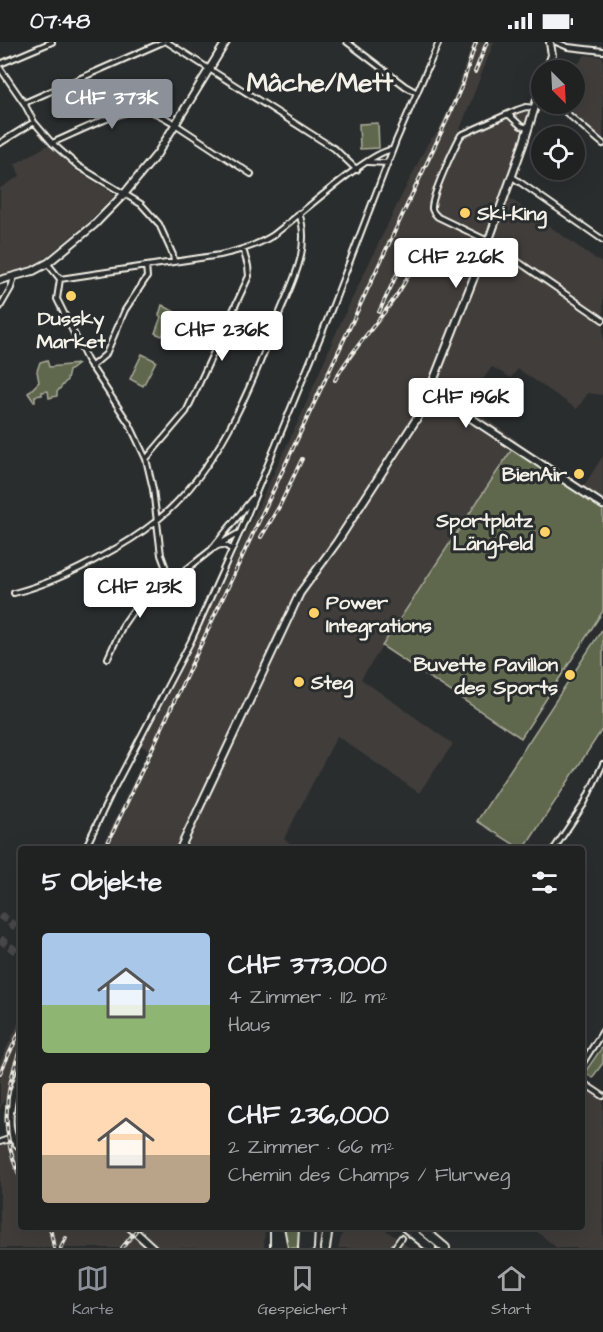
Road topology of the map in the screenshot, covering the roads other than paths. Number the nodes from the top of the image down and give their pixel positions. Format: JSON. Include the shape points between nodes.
{"nodes":[{"id":1,"x":52,"y":42,"type":"edge"},
{"id":2,"x":165,"y":42,"type":"edge"},
{"id":3,"x":226,"y":42,"type":"edge"},
{"id":4,"x":347,"y":42,"type":"edge"},
{"id":5,"x":439,"y":42,"type":"edge"},
{"id":6,"x":551,"y":42,"type":"edge"},
{"id":7,"x":603,"y":51,"type":"edge"},
{"id":8,"x":550,"y":60,"type":"edge"},
{"id":9,"x":0,"y":66,"type":"edge"},
{"id":10,"x":209,"y":68,"type":"junction"},
{"id":11,"x":417,"y":93,"type":"junction"},
{"id":12,"x":24,"y":103,"type":"junction"},
{"id":13,"x":531,"y":108,"type":"edge"},
{"id":14,"x":508,"y":114,"type":"junction"},
{"id":15,"x":533,"y":114,"type":"edge"},
{"id":16,"x":568,"y":114,"type":"edge"},
{"id":17,"x":34,"y":122,"type":"junction"},
{"id":18,"x":175,"y":124,"type":"junction"},
{"id":19,"x":528,"y":128,"type":"junction"},
{"id":20,"x":0,"y":143,"type":"edge"},
{"id":21,"x":52,"y":143,"type":"junction"},
{"id":22,"x":603,"y":144,"type":"edge"},
{"id":23,"x":392,"y":150,"type":"junction"},
{"id":24,"x":367,"y":162,"type":"junction"},
{"id":25,"x":388,"y":163,"type":"junction"},
{"id":26,"x":357,"y":170,"type":"junction"},
{"id":27,"x":251,"y":174,"type":"dead end"},
{"id":28,"x":511,"y":177,"type":"junction"},
{"id":29,"x":125,"y":193,"type":"junction"},
{"id":30,"x":299,"y":213,"type":"junction"},
{"id":31,"x":603,"y":240,"type":"edge"},
{"id":32,"x":488,"y":241,"type":"junction"},
{"id":33,"x":243,"y":249,"type":"junction"},
{"id":34,"x":174,"y":262,"type":"junction"},
{"id":35,"x":48,"y":263,"type":"junction"},
{"id":36,"x":146,"y":266,"type":"junction"},
{"id":37,"x":14,"y":276,"type":"junction"},
{"id":38,"x":60,"y":279,"type":"junction"},
{"id":39,"x":0,"y":280,"type":"edge"},
{"id":40,"x":0,"y":307,"type":"edge"},
{"id":41,"x":603,"y":320,"type":"edge"},
{"id":42,"x":92,"y":367,"type":"junction"},
{"id":43,"x":430,"y":391,"type":"junction"},
{"id":44,"x":146,"y":459,"type":"junction"},
{"id":45,"x":256,"y":494,"type":"junction"},
{"id":46,"x":603,"y":505,"type":"edge"},
{"id":47,"x":157,"y":520,"type":"junction"},
{"id":48,"x":240,"y":532,"type":"junction"},
{"id":49,"x":220,"y":545,"type":"junction"},
{"id":50,"x":211,"y":550,"type":"junction"},
{"id":51,"x":232,"y":550,"type":"junction"},
{"id":52,"x":173,"y":580,"type":"junction"},
{"id":53,"x":14,"y":593,"type":"dead end"},
{"id":54,"x":108,"y":658,"type":"dead end"},
{"id":55,"x":603,"y":764,"type":"edge"},
{"id":56,"x":86,"y":846,"type":"edge"},
{"id":57,"x":181,"y":846,"type":"edge"},
{"id":58,"x":556,"y":846,"type":"edge"},
{"id":59,"x":603,"y":1031,"type":"edge"},
{"id":60,"x":585,"y":1059,"type":"edge"},
{"id":61,"x":18,"y":1080,"type":"edge"},
{"id":62,"x":585,"y":1084,"type":"edge"},
{"id":63,"x":603,"y":1096,"type":"edge"},
{"id":64,"x":12,"y":1138,"type":"junction"},
{"id":65,"x":0,"y":1142,"type":"edge"},
{"id":66,"x":18,"y":1144,"type":"edge"},
{"id":67,"x":133,"y":1230,"type":"edge"},
{"id":68,"x":277,"y":1230,"type":"edge"},
{"id":69,"x":278,"y":1230,"type":"edge"},
{"id":70,"x":304,"y":1230,"type":"edge"},
{"id":71,"x":310,"y":1230,"type":"edge"},
{"id":72,"x":328,"y":1230,"type":"edge"},
{"id":73,"x":409,"y":1230,"type":"edge"},
{"id":74,"x":424,"y":1230,"type":"edge"},
{"id":75,"x":401,"y":1238,"type":"dead end"},
{"id":76,"x":153,"y":1248,"type":"edge"},
{"id":77,"x":275,"y":1248,"type":"edge"},
{"id":78,"x":283,"y":1248,"type":"edge"},
{"id":79,"x":303,"y":1248,"type":"edge"},
{"id":80,"x":309,"y":1248,"type":"edge"},
{"id":81,"x":325,"y":1248,"type":"edge"},
{"id":82,"x":394,"y":1248,"type":"edge"},
{"id":83,"x":431,"y":1248,"type":"edge"},
{"id":84,"x":445,"y":1248,"type":"edge"}],
"edges":[{"from":1,"to":9,"type":"street"},
{"from":2,"to":10,"type":"street"},
{"from":2,"to":12,"type":"street"},
{"from":3,"to":10,"type":"main road"},
{"from":4,"to":11,"type":"street"},
{"from":5,"to":11,"type":"street"},
{"from":6,"to":7,"type":"street"},
{"from":6,"to":8,"type":"main road"},
{"from":9,"to":12,"type":"street"},
{"from":10,"to":18,"type":"main road"},
{"from":10,"to":26,"type":"street","via":[[335,149]]},
{"from":11,"to":23,"type":"street"},
{"from":12,"to":17,"type":"street"},
{"from":13,"to":14,"type":"street"},
{"from":14,"to":19,"type":"street"},
{"from":14,"to":32,"type":"street","via":[[462,135],[432,207],[438,217]]},
{"from":15,"to":19,"type":"main road"},
{"from":16,"to":22,"type":"street"},
{"from":17,"to":20,"type":"street"},
{"from":17,"to":21,"type":"street"},
{"from":18,"to":21,"type":"street","via":[[152,112],[133,111]]},
{"from":18,"to":27,"type":"street"},
{"from":18,"to":29,"type":"main road","via":[[155,157]]},
{"from":19,"to":28,"type":"main road"},
{"from":21,"to":29,"type":"street","via":[[78,166]]},
{"from":23,"to":24,"type":"street"},
{"from":23,"to":25,"type":"street"},
{"from":24,"to":25,"type":"street"},
{"from":24,"to":26,"type":"street"},
{"from":25,"to":45,"type":"street"},
{"from":26,"to":30,"type":"street"},
{"from":28,"to":31,"type":"street"},
{"from":28,"to":32,"type":"main road"},
{"from":29,"to":34,"type":"street","via":[[159,224]]},
{"from":29,"to":35,"type":"main road"},
{"from":30,"to":33,"type":"street","via":[[272,236]]},
{"from":30,"to":47,"type":"street","via":[[303,225],[302,253],[255,377],[201,473]]},
{"from":32,"to":41,"type":"street"},
{"from":32,"to":43,"type":"main road"},
{"from":33,"to":34,"type":"street"},
{"from":33,"to":44,"type":"street","via":[[249,276],[201,382],[186,412]]},
{"from":34,"to":36,"type":"street"},
{"from":35,"to":37,"type":"main road","via":[[33,272]]},
{"from":35,"to":38,"type":"street"},
{"from":36,"to":38,"type":"street"},
{"from":36,"to":42,"type":"street","via":[[147,277],[125,310],[106,354]]},
{"from":37,"to":39,"type":"main road"},
{"from":37,"to":40,"type":"street"},
{"from":38,"to":42,"type":"street","via":[[57,299]]},
{"from":42,"to":44,"type":"street","via":[[130,425]]},
{"from":43,"to":46,"type":"main road"},
{"from":43,"to":57,"type":"main road","via":[[411,429],[300,593]]},
{"from":44,"to":47,"type":"street"},
{"from":45,"to":48,"type":"street"},
{"from":45,"to":50,"type":"street"},
{"from":47,"to":52,"type":"street","via":[[161,555]]},
{"from":47,"to":53,"type":"street","via":[[129,541],[60,578]]},
{"from":48,"to":49,"type":"street"},
{"from":48,"to":51,"type":"street"},
{"from":49,"to":50,"type":"street"},
{"from":49,"to":51,"type":"street"},
{"from":50,"to":52,"type":"street"},
{"from":51,"to":56,"type":"street","via":[[191,641]]},
{"from":52,"to":54,"type":"street","via":[[142,600],[132,612]]},
{"from":55,"to":58,"type":"street","via":[[584,804]]},
{"from":59,"to":60,"type":"street"},
{"from":61,"to":64,"type":"main road","via":[[11,1112]]},
{"from":62,"to":63,"type":"street"},
{"from":64,"to":65,"type":"street"},
{"from":64,"to":66,"type":"main road"},
{"from":67,"to":76,"type":"main road"},
{"from":68,"to":77,"type":"highway"},
{"from":69,"to":78,"type":"highway"},
{"from":70,"to":79,"type":"highway"},
{"from":71,"to":80,"type":"highway"},
{"from":72,"to":81,"type":"highway"},
{"from":73,"to":83,"type":"highway"},
{"from":74,"to":84,"type":"highway"},
{"from":75,"to":82,"type":"street"}]}
